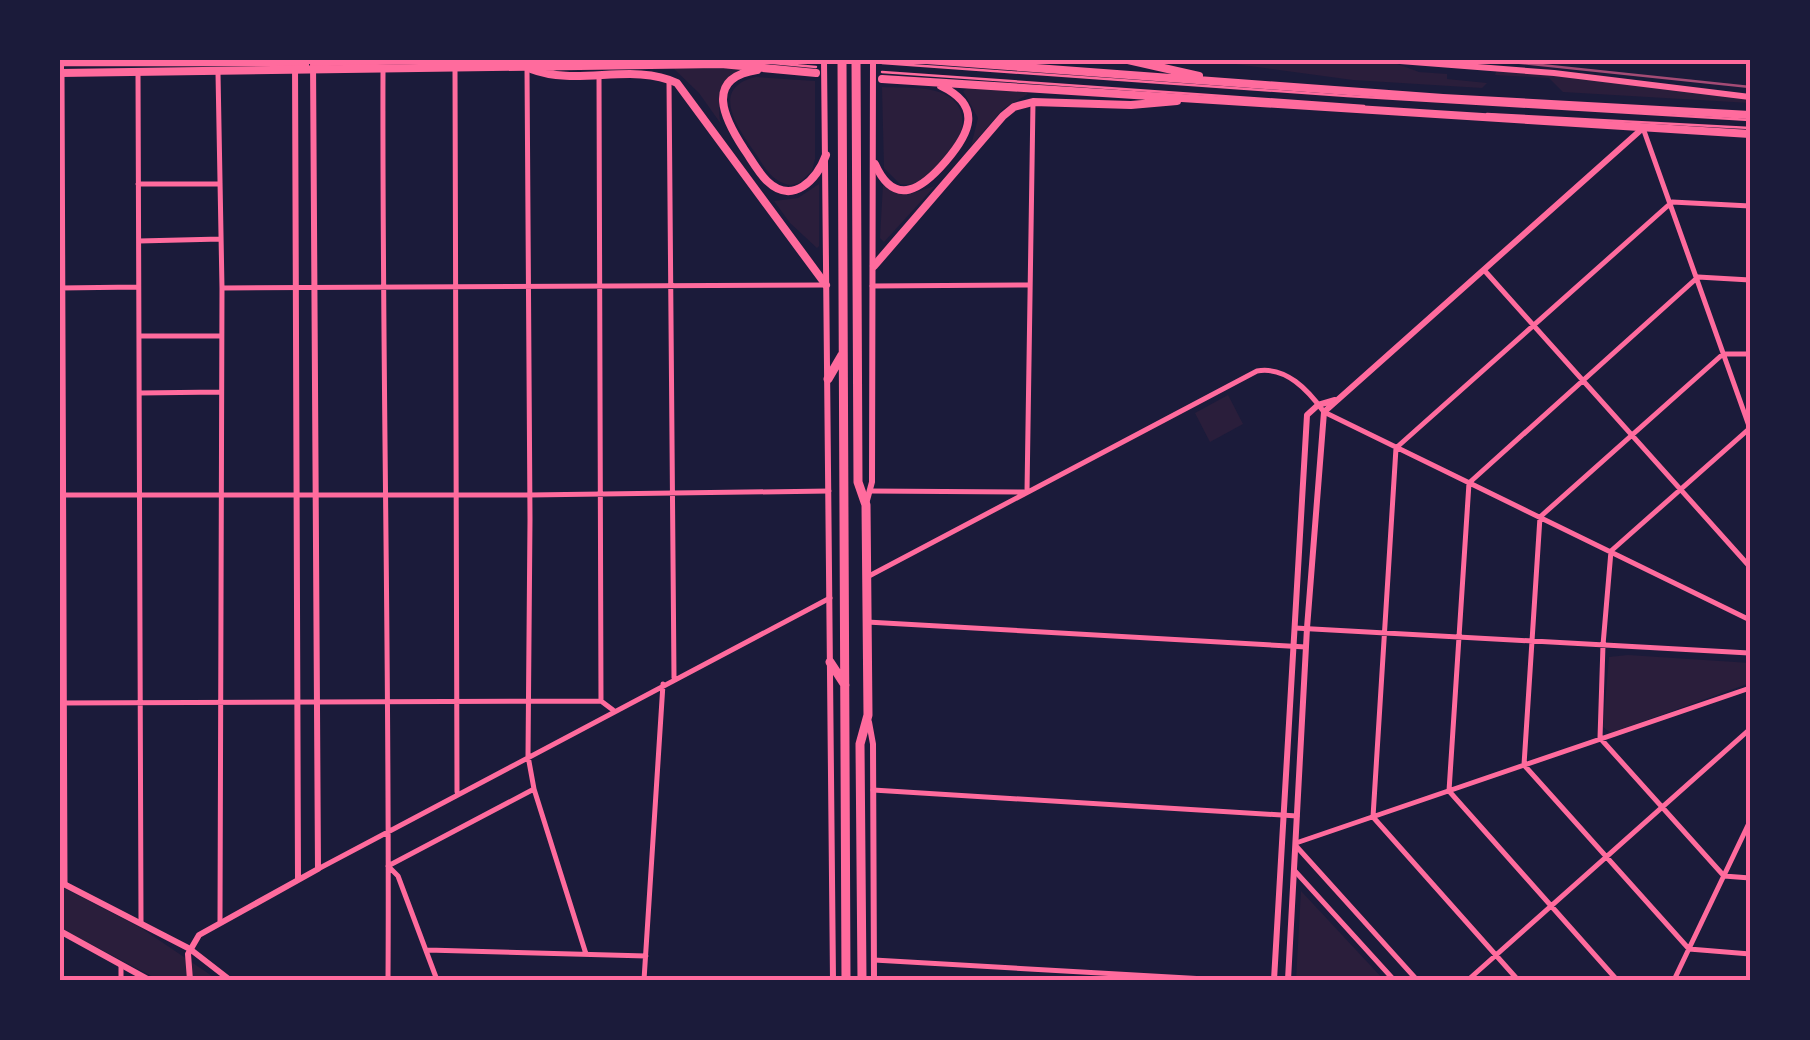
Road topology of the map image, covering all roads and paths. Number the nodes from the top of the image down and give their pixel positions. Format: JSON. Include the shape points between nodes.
{"nodes":[{"id":1,"x":557,"y":60,"type":"edge"},
{"id":2,"x":740,"y":60,"type":"edge"},
{"id":3,"x":824,"y":60,"type":"edge"},
{"id":4,"x":842,"y":60,"type":"edge"},
{"id":5,"x":856,"y":60,"type":"edge"},
{"id":6,"x":926,"y":60,"type":"edge"},
{"id":7,"x":1128,"y":60,"type":"edge"},
{"id":8,"x":1387,"y":60,"type":"edge"},
{"id":9,"x":878,"y":61,"type":"edge"},
{"id":10,"x":295,"y":66,"type":"edge"},
{"id":11,"x":312,"y":66,"type":"edge"},
{"id":12,"x":527,"y":68,"type":"junction"},
{"id":13,"x":771,"y":69,"type":"junction"},
{"id":14,"x":61,"y":70,"type":"edge"},
{"id":15,"x":384,"y":70,"type":"junction"},
{"id":16,"x":455,"y":70,"type":"junction"},
{"id":17,"x":816,"y":70,"type":"joint"},
{"id":18,"x":138,"y":73,"type":"junction"},
{"id":19,"x":218,"y":73,"type":"junction"},
{"id":20,"x":598,"y":76,"type":"junction"},
{"id":21,"x":882,"y":76,"type":"joint"},
{"id":22,"x":669,"y":79,"type":"junction"},
{"id":23,"x":938,"y":84,"type":"junction"},
{"id":24,"x":1243,"y":84,"type":"junction"},
{"id":25,"x":1750,"y":97,"type":"edge"},
{"id":26,"x":1199,"y":98,"type":"junction"},
{"id":27,"x":1034,"y":102,"type":"junction"},
{"id":28,"x":1750,"y":117,"type":"edge"},
{"id":29,"x":1643,"y":128,"type":"junction"},
{"id":30,"x":1750,"y":131,"type":"edge"},
{"id":31,"x":826,"y":155,"type":"junction"},
{"id":32,"x":875,"y":164,"type":"junction"},
{"id":33,"x":138,"y":184,"type":"junction"},
{"id":34,"x":219,"y":184,"type":"junction"},
{"id":35,"x":1672,"y":202,"type":"junction"},
{"id":36,"x":1750,"y":206,"type":"edge"},
{"id":37,"x":221,"y":239,"type":"junction"},
{"id":38,"x":138,"y":241,"type":"junction"},
{"id":39,"x":874,"y":266,"type":"junction"},
{"id":40,"x":1484,"y":270,"type":"junction"},
{"id":41,"x":1698,"y":277,"type":"junction"},
{"id":42,"x":1750,"y":280,"type":"edge"},
{"id":43,"x":1029,"y":284,"type":"junction"},
{"id":44,"x":826,"y":285,"type":"junction"},
{"id":45,"x":382,"y":286,"type":"junction"},
{"id":46,"x":457,"y":286,"type":"junction"},
{"id":47,"x":528,"y":286,"type":"junction"},
{"id":48,"x":599,"y":286,"type":"junction"},
{"id":49,"x":670,"y":286,"type":"junction"},
{"id":50,"x":872,"y":286,"type":"junction"},
{"id":51,"x":314,"y":287,"type":"junction"},
{"id":52,"x":62,"y":288,"type":"edge"},
{"id":53,"x":138,"y":288,"type":"junction"},
{"id":54,"x":222,"y":288,"type":"junction"},
{"id":55,"x":296,"y":288,"type":"junction"},
{"id":56,"x":1533,"y":324,"type":"junction"},
{"id":57,"x":138,"y":336,"type":"junction"},
{"id":58,"x":221,"y":336,"type":"junction"},
{"id":59,"x":844,"y":353,"type":"junction"},
{"id":60,"x":1723,"y":354,"type":"junction"},
{"id":61,"x":1750,"y":354,"type":"edge"},
{"id":62,"x":828,"y":378,"type":"junction"},
{"id":63,"x":1582,"y":380,"type":"junction"},
{"id":64,"x":220,"y":392,"type":"junction"},
{"id":65,"x":140,"y":393,"type":"junction"},
{"id":66,"x":1335,"y":400,"type":"junction"},
{"id":67,"x":1318,"y":404,"type":"junction"},
{"id":68,"x":1324,"y":412,"type":"junction"},
{"id":69,"x":1750,"y":428,"type":"edge"},
{"id":70,"x":1631,"y":435,"type":"junction"},
{"id":71,"x":1396,"y":448,"type":"junction"},
{"id":72,"x":1468,"y":482,"type":"junction"},
{"id":73,"x":1680,"y":488,"type":"junction"},
{"id":74,"x":829,"y":491,"type":"junction"},
{"id":75,"x":600,"y":492,"type":"junction"},
{"id":76,"x":870,"y":492,"type":"junction"},
{"id":77,"x":1026,"y":492,"type":"junction"},
{"id":78,"x":671,"y":493,"type":"junction"},
{"id":79,"x":63,"y":494,"type":"edge"},
{"id":80,"x":141,"y":494,"type":"junction"},
{"id":81,"x":456,"y":494,"type":"junction"},
{"id":82,"x":299,"y":495,"type":"junction"},
{"id":83,"x":314,"y":495,"type":"junction"},
{"id":84,"x":384,"y":495,"type":"junction"},
{"id":85,"x":530,"y":495,"type":"junction"},
{"id":86,"x":219,"y":496,"type":"junction"},
{"id":87,"x":866,"y":505,"type":"junction"},
{"id":88,"x":1540,"y":517,"type":"junction"},
{"id":89,"x":1611,"y":552,"type":"junction"},
{"id":90,"x":1750,"y":567,"type":"edge"},
{"id":91,"x":866,"y":578,"type":"junction"},
{"id":92,"x":830,"y":598,"type":"junction"},
{"id":93,"x":1750,"y":620,"type":"edge"},
{"id":94,"x":867,"y":622,"type":"junction"},
{"id":95,"x":1295,"y":628,"type":"junction"},
{"id":96,"x":1307,"y":628,"type":"junction"},
{"id":97,"x":1384,"y":632,"type":"junction"},
{"id":98,"x":1458,"y":637,"type":"junction"},
{"id":99,"x":1530,"y":640,"type":"junction"},
{"id":100,"x":1603,"y":645,"type":"junction"},
{"id":101,"x":1294,"y":646,"type":"junction"},
{"id":102,"x":1306,"y":647,"type":"junction"},
{"id":103,"x":1750,"y":651,"type":"edge"},
{"id":104,"x":830,"y":662,"type":"junction"},
{"id":105,"x":1750,"y":668,"type":"edge"},
{"id":106,"x":674,"y":678,"type":"junction"},
{"id":107,"x":663,"y":684,"type":"junction"},
{"id":108,"x":845,"y":684,"type":"junction"},
{"id":109,"x":1750,"y":688,"type":"edge"},
{"id":110,"x":530,"y":700,"type":"junction"},
{"id":111,"x":600,"y":700,"type":"junction"},
{"id":112,"x":458,"y":701,"type":"junction"},
{"id":113,"x":143,"y":702,"type":"junction"},
{"id":114,"x":218,"y":702,"type":"junction"},
{"id":115,"x":298,"y":702,"type":"junction"},
{"id":116,"x":316,"y":702,"type":"junction"},
{"id":117,"x":389,"y":702,"type":"junction"},
{"id":118,"x":62,"y":703,"type":"edge"},
{"id":119,"x":613,"y":710,"type":"junction"},
{"id":120,"x":868,"y":715,"type":"junction"},
{"id":121,"x":1750,"y":729,"type":"edge"},
{"id":122,"x":1600,"y":738,"type":"junction"},
{"id":123,"x":528,"y":756,"type":"junction"},
{"id":124,"x":1524,"y":765,"type":"junction"},
{"id":125,"x":534,"y":789,"type":"junction"},
{"id":126,"x":873,"y":790,"type":"junction"},
{"id":127,"x":1449,"y":791,"type":"junction"},
{"id":128,"x":457,"y":792,"type":"junction"},
{"id":129,"x":1660,"y":808,"type":"junction"},
{"id":130,"x":1284,"y":815,"type":"junction"},
{"id":131,"x":1298,"y":816,"type":"junction"},
{"id":132,"x":1373,"y":817,"type":"junction"},
{"id":133,"x":1750,"y":821,"type":"edge"},
{"id":134,"x":387,"y":831,"type":"junction"},
{"id":135,"x":1296,"y":844,"type":"junction"},
{"id":136,"x":1606,"y":858,"type":"junction"},
{"id":137,"x":388,"y":866,"type":"junction"},
{"id":138,"x":318,"y":869,"type":"junction"},
{"id":139,"x":1294,"y":870,"type":"junction"},
{"id":140,"x":1724,"y":876,"type":"junction"},
{"id":141,"x":1750,"y":878,"type":"edge"},
{"id":142,"x":298,"y":879,"type":"junction"},
{"id":143,"x":62,"y":883,"type":"edge"},
{"id":144,"x":1551,"y":906,"type":"junction"},
{"id":145,"x":220,"y":921,"type":"junction"},
{"id":146,"x":141,"y":922,"type":"junction"},
{"id":147,"x":60,"y":931,"type":"edge"},
{"id":148,"x":190,"y":948,"type":"junction"},
{"id":149,"x":1689,"y":949,"type":"junction"},
{"id":150,"x":427,"y":950,"type":"junction"},
{"id":151,"x":586,"y":954,"type":"junction"},
{"id":152,"x":1750,"y":954,"type":"edge"},
{"id":153,"x":646,"y":956,"type":"junction"},
{"id":154,"x":1496,"y":956,"type":"junction"},
{"id":155,"x":874,"y":960,"type":"junction"},
{"id":156,"x":122,"y":965,"type":"junction"},
{"id":157,"x":121,"y":980,"type":"edge"},
{"id":158,"x":150,"y":980,"type":"edge"},
{"id":159,"x":190,"y":980,"type":"edge"},
{"id":160,"x":230,"y":980,"type":"edge"},
{"id":161,"x":388,"y":980,"type":"edge"},
{"id":162,"x":437,"y":980,"type":"edge"},
{"id":163,"x":644,"y":980,"type":"edge"},
{"id":164,"x":833,"y":980,"type":"edge"},
{"id":165,"x":846,"y":980,"type":"edge"},
{"id":166,"x":862,"y":980,"type":"edge"},
{"id":167,"x":874,"y":980,"type":"edge"},
{"id":168,"x":1223,"y":980,"type":"edge"},
{"id":169,"x":1274,"y":980,"type":"edge"},
{"id":170,"x":1288,"y":980,"type":"edge"},
{"id":171,"x":1394,"y":980,"type":"edge"},
{"id":172,"x":1417,"y":980,"type":"edge"},
{"id":173,"x":1468,"y":980,"type":"edge"},
{"id":174,"x":1518,"y":980,"type":"edge"},
{"id":175,"x":1617,"y":980,"type":"edge"},
{"id":176,"x":1674,"y":980,"type":"edge"}],
"edges":[{"from":1,"to":11,"type":"lane"},
{"from":2,"to":17,"type":"lane"},
{"from":3,"to":31,"type":"street"},
{"from":4,"to":59,"type":"highway"},
{"from":5,"to":87,"type":"highway","via":[[858,482]]},
{"from":6,"to":24,"type":"main road"},
{"from":7,"to":24,"type":"main road"},
{"from":8,"to":25,"type":"street"},
{"from":9,"to":28,"type":"lane"},
{"from":9,"to":32,"type":"street"},
{"from":10,"to":11,"type":"main road"},
{"from":10,"to":14,"type":"lane"},
{"from":10,"to":19,"type":"main road"},
{"from":10,"to":55,"type":"street"},
{"from":11,"to":15,"type":"main road"},
{"from":11,"to":51,"type":"street"},
{"from":12,"to":13,"type":"main road"},
{"from":12,"to":16,"type":"main road"},
{"from":12,"to":20,"type":"main road","via":[[548,76]]},
{"from":12,"to":47,"type":"street"},
{"from":13,"to":17,"type":"main road"},
{"from":13,"to":31,"type":"main road","via":[[743,73],[729,84],[722,102],[726,121],[778,188],[809,184]]},
{"from":14,"to":18,"type":"main road"},
{"from":14,"to":52,"type":"street"},
{"from":15,"to":16,"type":"main road"},
{"from":15,"to":45,"type":"street"},
{"from":16,"to":46,"type":"street"},
{"from":18,"to":19,"type":"main road"},
{"from":18,"to":33,"type":"street"},
{"from":19,"to":34,"type":"street"},
{"from":20,"to":22,"type":"main road"},
{"from":20,"to":48,"type":"street"},
{"from":21,"to":23,"type":"main road"},
{"from":21,"to":30,"type":"lane"},
{"from":22,"to":44,"type":"main road","via":[[685,90]]},
{"from":22,"to":49,"type":"street"},
{"from":23,"to":26,"type":"main road"},
{"from":23,"to":32,"type":"main road","via":[[967,111],[962,143],[914,189],[889,185]]},
{"from":24,"to":28,"type":"main road"},
{"from":26,"to":27,"type":"main road","via":[[1131,105]]},
{"from":26,"to":29,"type":"main road"},
{"from":27,"to":39,"type":"main road","via":[[1003,116]]},
{"from":27,"to":43,"type":"street"},
{"from":29,"to":30,"type":"main road"},
{"from":29,"to":35,"type":"street"},
{"from":29,"to":40,"type":"street"},
{"from":31,"to":44,"type":"street"},
{"from":32,"to":39,"type":"street"},
{"from":33,"to":34,"type":"street"},
{"from":33,"to":38,"type":"street"},
{"from":34,"to":37,"type":"street"},
{"from":35,"to":36,"type":"street"},
{"from":35,"to":41,"type":"street"},
{"from":35,"to":56,"type":"street"},
{"from":37,"to":38,"type":"street"},
{"from":37,"to":54,"type":"street"},
{"from":38,"to":53,"type":"street"},
{"from":39,"to":50,"type":"street"},
{"from":40,"to":56,"type":"street"},
{"from":40,"to":66,"type":"street"},
{"from":41,"to":42,"type":"street"},
{"from":41,"to":60,"type":"street"},
{"from":41,"to":63,"type":"street"},
{"from":43,"to":50,"type":"street"},
{"from":43,"to":77,"type":"street"},
{"from":44,"to":49,"type":"street"},
{"from":44,"to":62,"type":"street"},
{"from":45,"to":46,"type":"street"},
{"from":45,"to":51,"type":"street"},
{"from":45,"to":84,"type":"street"},
{"from":46,"to":47,"type":"street"},
{"from":46,"to":81,"type":"street"},
{"from":47,"to":48,"type":"street"},
{"from":47,"to":85,"type":"street"},
{"from":48,"to":49,"type":"street"},
{"from":48,"to":75,"type":"street"},
{"from":49,"to":78,"type":"street"},
{"from":50,"to":76,"type":"street"},
{"from":51,"to":55,"type":"street"},
{"from":51,"to":83,"type":"street"},
{"from":52,"to":53,"type":"street"},
{"from":52,"to":79,"type":"street"},
{"from":53,"to":57,"type":"street"},
{"from":54,"to":55,"type":"street"},
{"from":54,"to":58,"type":"street"},
{"from":55,"to":82,"type":"street"},
{"from":56,"to":63,"type":"street"},
{"from":56,"to":71,"type":"street"},
{"from":57,"to":58,"type":"street"},
{"from":57,"to":65,"type":"street"},
{"from":58,"to":64,"type":"street"},
{"from":59,"to":62,"type":"highway"},
{"from":59,"to":108,"type":"highway"},
{"from":60,"to":61,"type":"street"},
{"from":60,"to":69,"type":"street"},
{"from":60,"to":70,"type":"street"},
{"from":62,"to":74,"type":"street"},
{"from":63,"to":70,"type":"street"},
{"from":63,"to":72,"type":"street"},
{"from":64,"to":65,"type":"street"},
{"from":64,"to":86,"type":"street"},
{"from":65,"to":80,"type":"street"},
{"from":66,"to":67,"type":"street"},
{"from":66,"to":68,"type":"street"},
{"from":67,"to":68,"type":"street"},
{"from":67,"to":77,"type":"street","via":[[1281,372],[1257,371]]},
{"from":67,"to":95,"type":"street","via":[[1307,414]]},
{"from":68,"to":71,"type":"street"},
{"from":68,"to":96,"type":"street"},
{"from":69,"to":73,"type":"street"},
{"from":70,"to":73,"type":"street"},
{"from":70,"to":88,"type":"street"},
{"from":71,"to":72,"type":"street"},
{"from":71,"to":97,"type":"street"},
{"from":72,"to":88,"type":"street"},
{"from":72,"to":98,"type":"street"},
{"from":73,"to":89,"type":"street"},
{"from":73,"to":90,"type":"street"},
{"from":74,"to":78,"type":"street"},
{"from":74,"to":92,"type":"street"},
{"from":75,"to":78,"type":"street"},
{"from":75,"to":85,"type":"street"},
{"from":75,"to":111,"type":"street"},
{"from":76,"to":77,"type":"street"},
{"from":76,"to":87,"type":"street"},
{"from":77,"to":91,"type":"street"},
{"from":78,"to":106,"type":"street"},
{"from":79,"to":80,"type":"street"},
{"from":79,"to":118,"type":"street"},
{"from":80,"to":86,"type":"street"},
{"from":80,"to":113,"type":"street"},
{"from":81,"to":84,"type":"street"},
{"from":81,"to":85,"type":"street"},
{"from":81,"to":112,"type":"street"},
{"from":82,"to":83,"type":"street"},
{"from":82,"to":86,"type":"street"},
{"from":82,"to":115,"type":"street"},
{"from":83,"to":84,"type":"street"},
{"from":83,"to":116,"type":"street"},
{"from":84,"to":117,"type":"street"},
{"from":85,"to":110,"type":"street"},
{"from":86,"to":114,"type":"street"},
{"from":87,"to":91,"type":"highway"},
{"from":88,"to":89,"type":"street"},
{"from":88,"to":99,"type":"street"},
{"from":89,"to":93,"type":"street"},
{"from":89,"to":100,"type":"street"},
{"from":91,"to":94,"type":"highway"},
{"from":92,"to":104,"type":"street"},
{"from":92,"to":106,"type":"street"},
{"from":94,"to":101,"type":"street"},
{"from":94,"to":120,"type":"highway"},
{"from":95,"to":96,"type":"street"},
{"from":95,"to":101,"type":"street"},
{"from":96,"to":97,"type":"street"},
{"from":96,"to":102,"type":"street"},
{"from":97,"to":98,"type":"street"},
{"from":97,"to":132,"type":"street"},
{"from":98,"to":99,"type":"street"},
{"from":98,"to":127,"type":"street"},
{"from":99,"to":100,"type":"street"},
{"from":99,"to":124,"type":"street"},
{"from":100,"to":103,"type":"street"},
{"from":100,"to":122,"type":"street"},
{"from":101,"to":102,"type":"street"},
{"from":101,"to":130,"type":"street"},
{"from":102,"to":131,"type":"street"},
{"from":103,"to":105,"type":"street"},
{"from":104,"to":108,"type":"highway"},
{"from":104,"to":164,"type":"street"},
{"from":106,"to":107,"type":"street"},
{"from":107,"to":119,"type":"street"},
{"from":107,"to":153,"type":"street"},
{"from":108,"to":165,"type":"highway"},
{"from":109,"to":122,"type":"street"},
{"from":110,"to":111,"type":"street"},
{"from":110,"to":112,"type":"street"},
{"from":110,"to":123,"type":"street"},
{"from":111,"to":119,"type":"street"},
{"from":112,"to":117,"type":"street"},
{"from":112,"to":128,"type":"street"},
{"from":113,"to":114,"type":"street"},
{"from":113,"to":118,"type":"street"},
{"from":113,"to":146,"type":"street"},
{"from":114,"to":115,"type":"street"},
{"from":114,"to":145,"type":"street"},
{"from":115,"to":116,"type":"street"},
{"from":115,"to":142,"type":"street"},
{"from":116,"to":117,"type":"street"},
{"from":116,"to":138,"type":"street"},
{"from":117,"to":134,"type":"street"},
{"from":118,"to":143,"type":"street"},
{"from":119,"to":123,"type":"street"},
{"from":120,"to":126,"type":"street"},
{"from":120,"to":166,"type":"highway","via":[[860,744]]},
{"from":121,"to":129,"type":"street"},
{"from":122,"to":124,"type":"street"},
{"from":122,"to":129,"type":"street"},
{"from":123,"to":125,"type":"street"},
{"from":123,"to":128,"type":"street"},
{"from":124,"to":127,"type":"street"},
{"from":124,"to":136,"type":"street"},
{"from":125,"to":137,"type":"street"},
{"from":125,"to":151,"type":"street"},
{"from":126,"to":130,"type":"street"},
{"from":126,"to":155,"type":"street"},
{"from":127,"to":132,"type":"street"},
{"from":127,"to":144,"type":"street"},
{"from":128,"to":134,"type":"street"},
{"from":129,"to":136,"type":"street"},
{"from":129,"to":140,"type":"street"},
{"from":130,"to":131,"type":"street"},
{"from":130,"to":169,"type":"street"},
{"from":131,"to":135,"type":"street"},
{"from":132,"to":135,"type":"street"},
{"from":132,"to":154,"type":"street"},
{"from":133,"to":140,"type":"street"},
{"from":134,"to":137,"type":"street"},
{"from":134,"to":138,"type":"street"},
{"from":135,"to":139,"type":"street"},
{"from":135,"to":172,"type":"street"},
{"from":136,"to":144,"type":"street"},
{"from":136,"to":149,"type":"street"},
{"from":137,"to":150,"type":"street"},
{"from":137,"to":161,"type":"street"},
{"from":138,"to":142,"type":"street"},
{"from":139,"to":170,"type":"street"},
{"from":139,"to":171,"type":"street"},
{"from":140,"to":141,"type":"street"},
{"from":140,"to":149,"type":"street"},
{"from":142,"to":145,"type":"street"},
{"from":143,"to":146,"type":"street"},
{"from":144,"to":154,"type":"street"},
{"from":144,"to":175,"type":"street"},
{"from":145,"to":148,"type":"street"},
{"from":146,"to":148,"type":"street"},
{"from":147,"to":156,"type":"street"},
{"from":148,"to":159,"type":"street"},
{"from":148,"to":160,"type":"street"},
{"from":149,"to":152,"type":"street"},
{"from":149,"to":176,"type":"street"},
{"from":150,"to":151,"type":"street"},
{"from":150,"to":162,"type":"street"},
{"from":151,"to":153,"type":"street"},
{"from":153,"to":163,"type":"street"},
{"from":154,"to":173,"type":"street"},
{"from":154,"to":174,"type":"street"},
{"from":155,"to":167,"type":"street"},
{"from":155,"to":168,"type":"street"},
{"from":156,"to":157,"type":"street"},
{"from":156,"to":158,"type":"street"}]}
